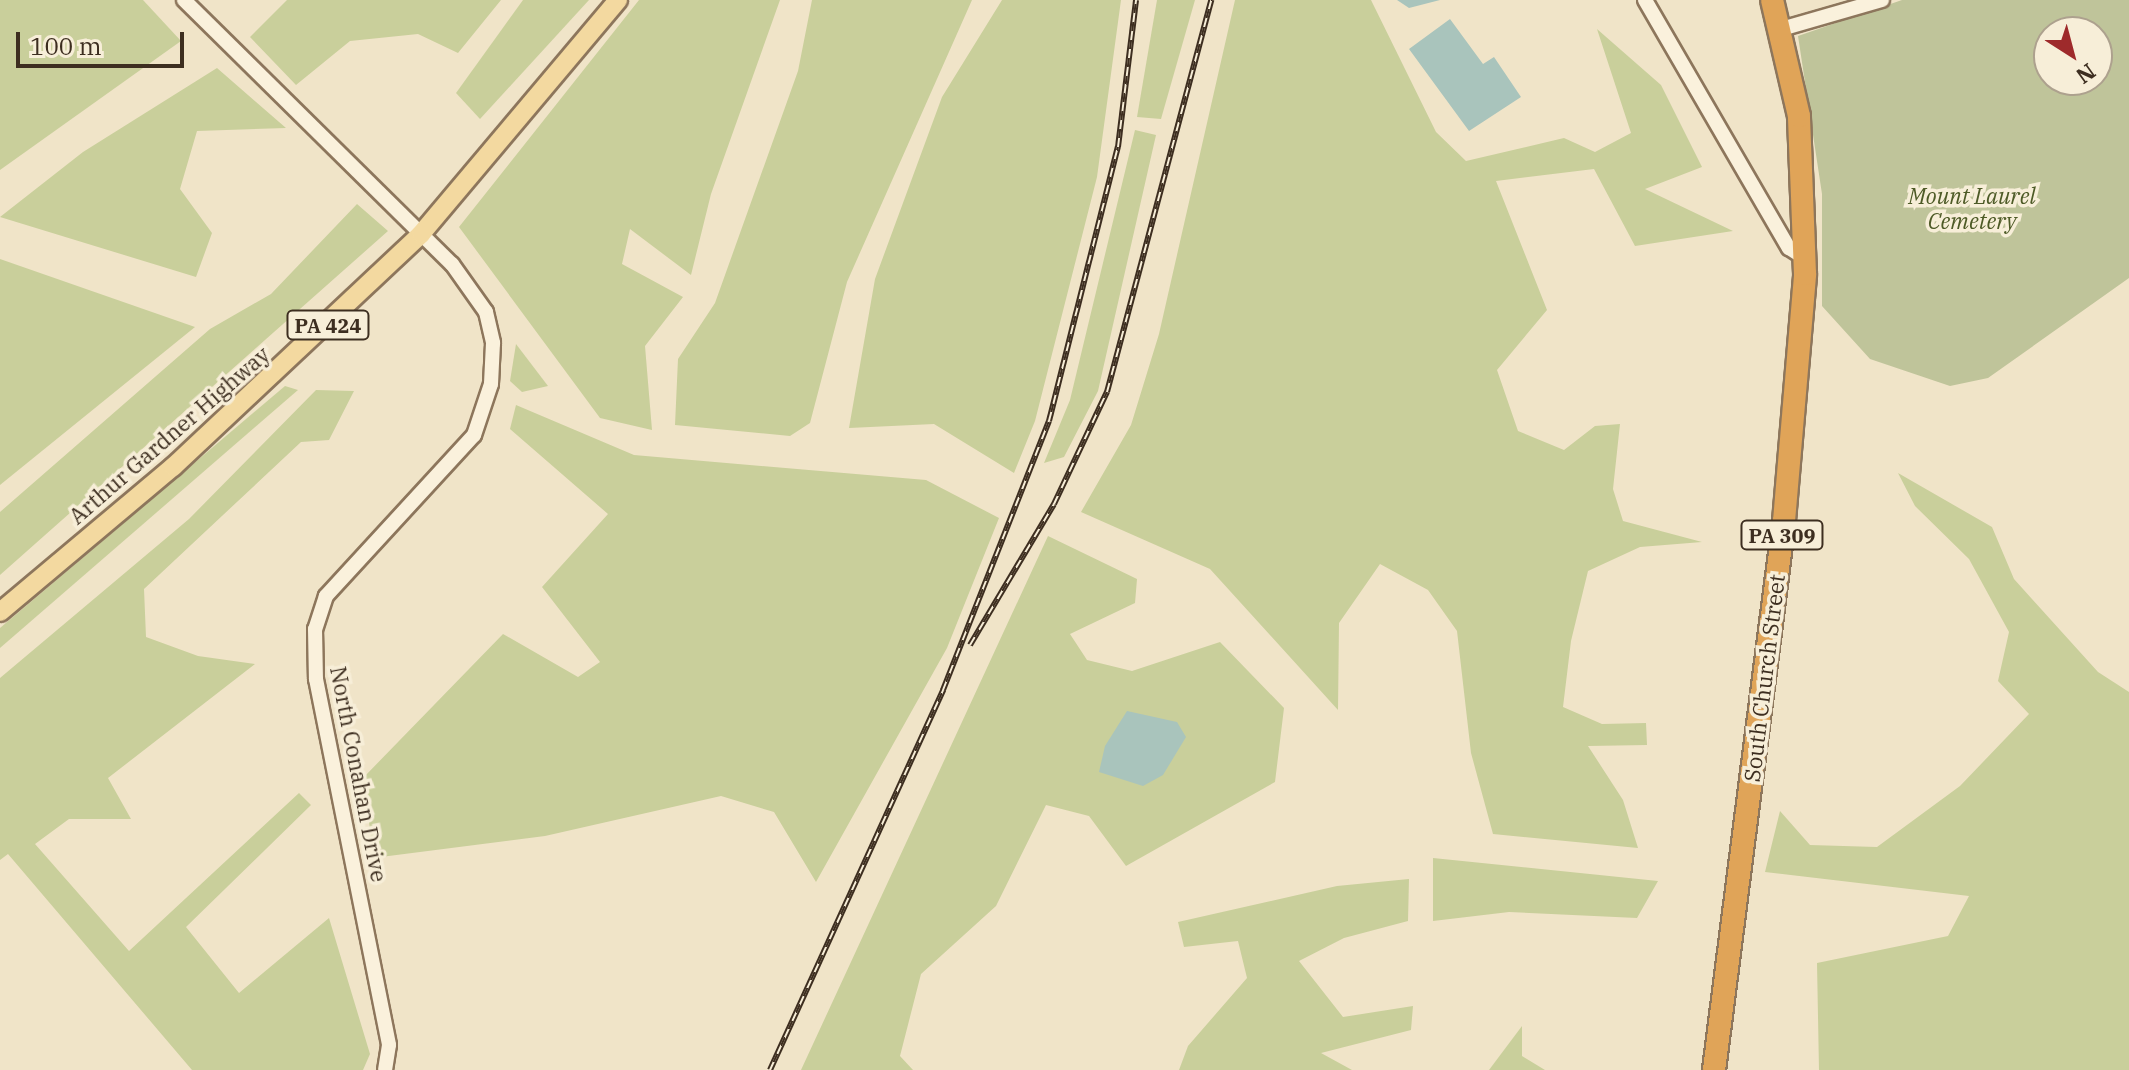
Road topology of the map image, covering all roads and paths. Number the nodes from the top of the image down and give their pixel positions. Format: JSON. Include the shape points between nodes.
{"nodes":[{"id":1,"x":184,"y":0,"type":"edge"},
{"id":2,"x":618,"y":0,"type":"edge"},
{"id":3,"x":1645,"y":0,"type":"edge"},
{"id":4,"x":1772,"y":0,"type":"edge"},
{"id":5,"x":1882,"y":0,"type":"edge"},
{"id":6,"x":1781,"y":29,"type":"junction"},
{"id":7,"x":421,"y":234,"type":"junction"},
{"id":8,"x":1806,"y":259,"type":"junction"},
{"id":9,"x":0,"y":612,"type":"edge"},
{"id":10,"x":385,"y":1070,"type":"edge"},
{"id":11,"x":1714,"y":1070,"type":"edge"}],
"edges":[{"from":1,"to":7,"type":"street","name":"North Conahan Drive"},
{"from":2,"to":7,"type":"main road","name":"Arthur Gardner Highway","number":"PA 424"},
{"from":3,"to":8,"type":"street","via":[[1789,248]]},
{"from":4,"to":6,"type":"highway","name":"South Church Street","number":"PA 309"},
{"from":5,"to":6,"type":"street"},
{"from":6,"to":8,"type":"highway","name":"South Church Street","number":"PA 309","via":[[1799,116]]},
{"from":7,"to":9,"type":"main road","name":"Arthur Gardner Highway","number":"PA 424","via":[[173,467]]},
{"from":7,"to":10,"type":"street","name":"North Conahan Drive","via":[[486,312],[493,343],[482,420],[326,596],[315,629],[316,679],[389,1045]]},
{"from":8,"to":11,"type":"highway","name":"South Church Street","number":"PA 309","via":[[1785,507]]}]}
